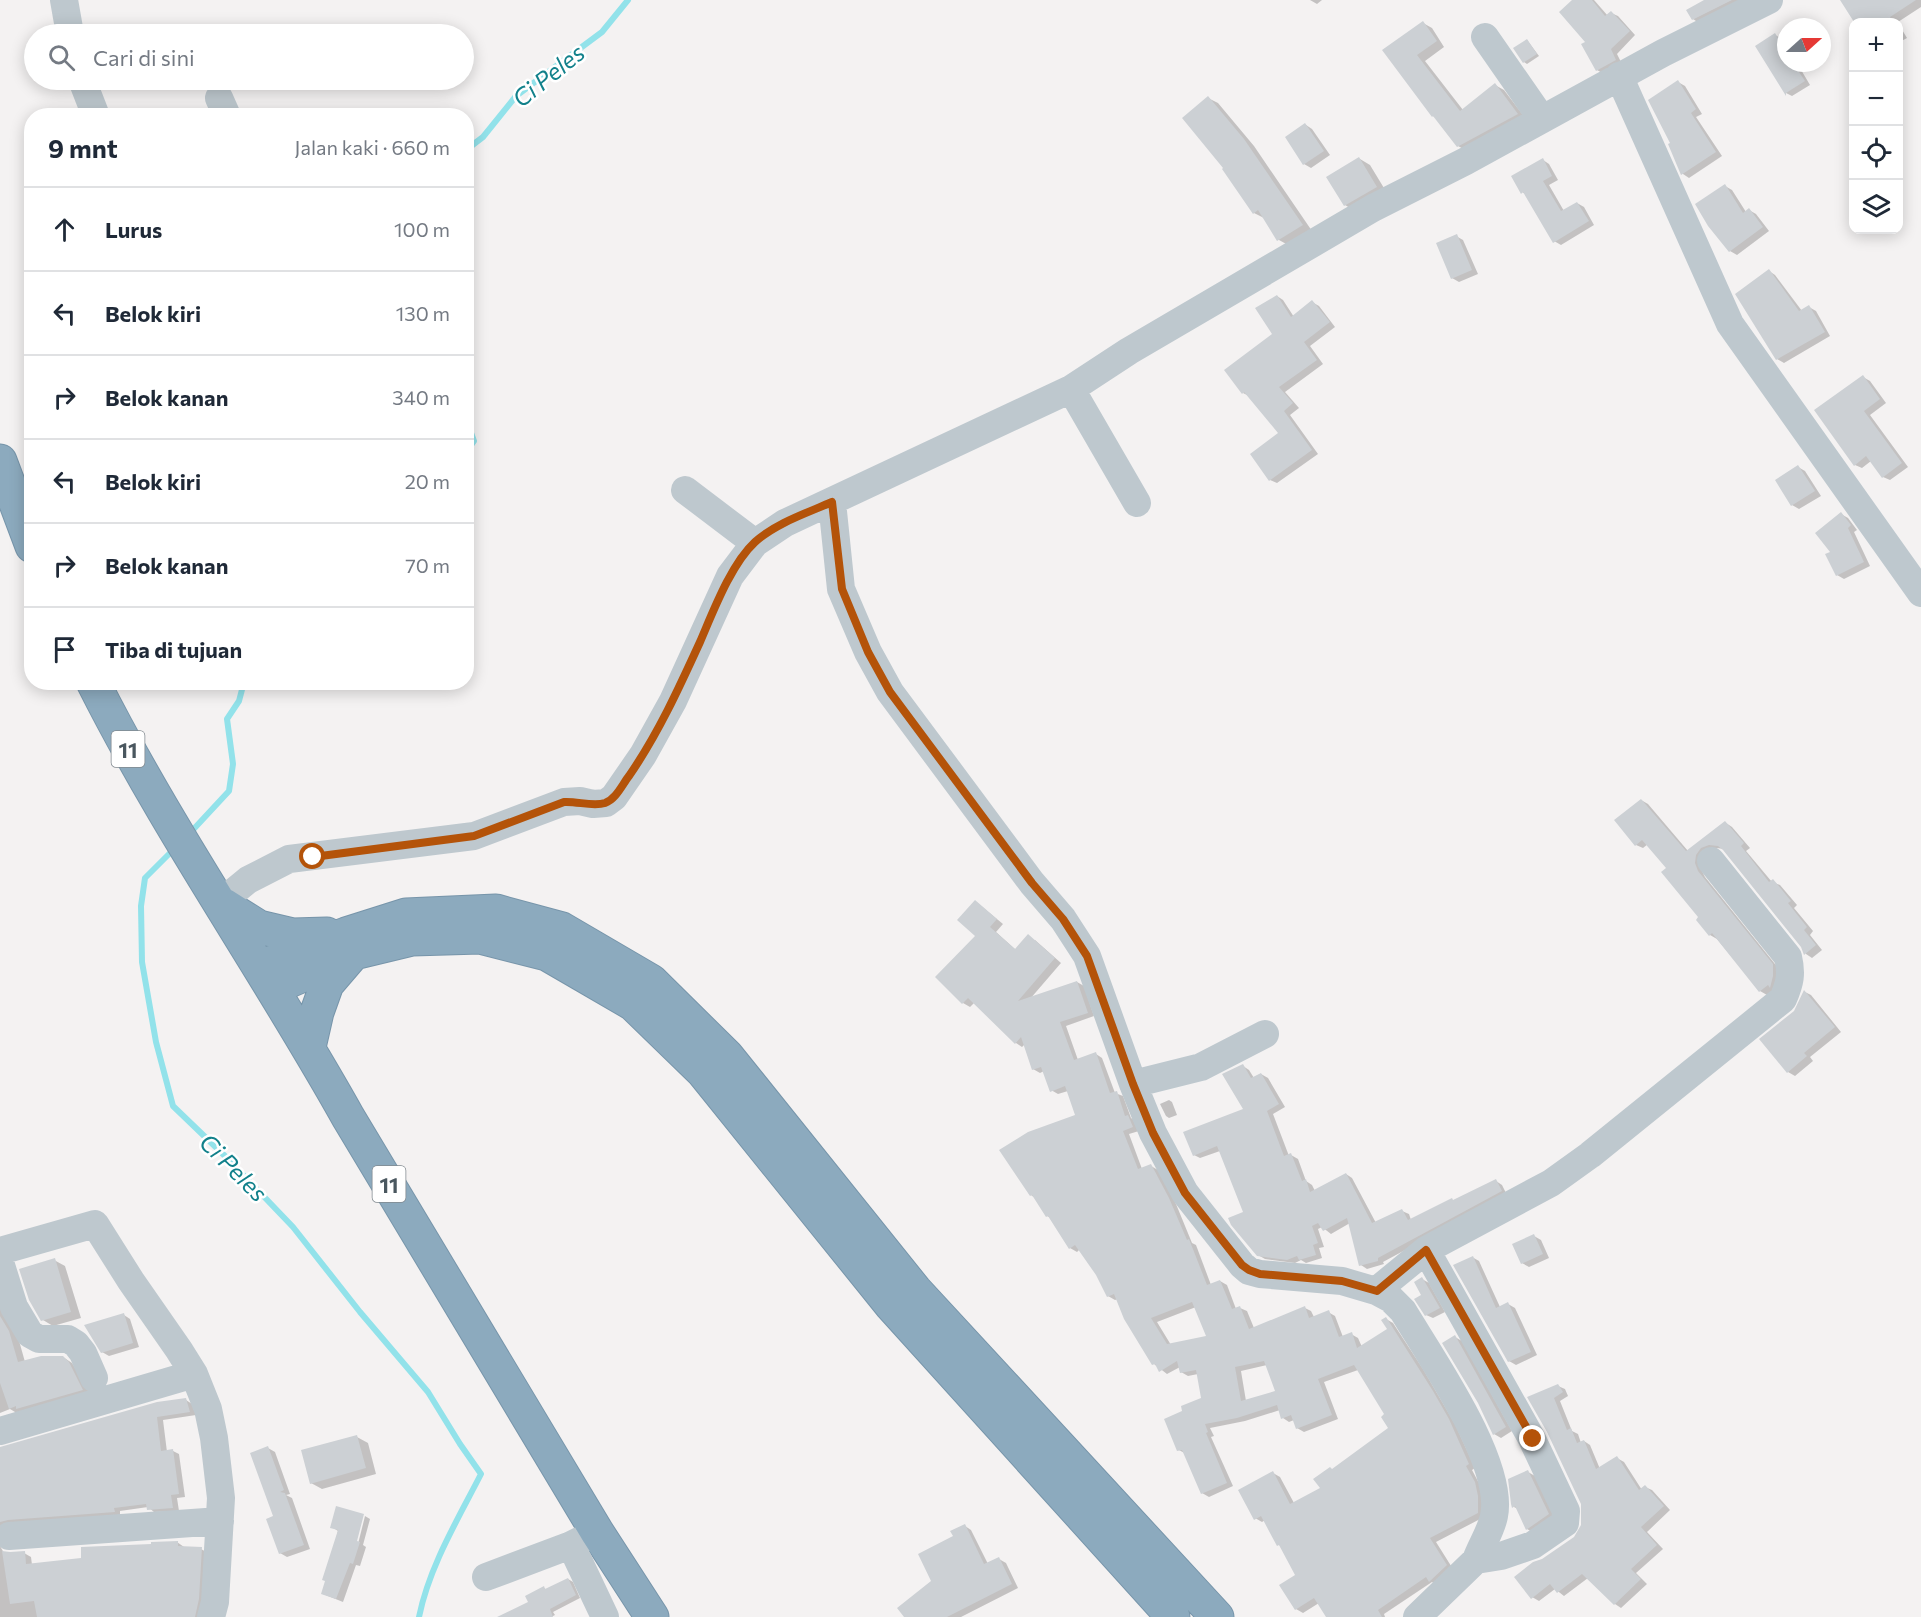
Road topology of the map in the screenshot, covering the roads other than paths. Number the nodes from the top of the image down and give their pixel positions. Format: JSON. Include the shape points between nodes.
{"nodes":[{"id":1,"x":64,"y":0,"type":"edge"},
{"id":2,"x":1769,"y":0,"type":"edge"},
{"id":3,"x":68,"y":24,"type":"edge"},
{"id":4,"x":1485,"y":37,"type":"dead end"},
{"id":5,"x":1619,"y":76,"type":"junction"},
{"id":6,"x":86,"y":90,"type":"edge"},
{"id":7,"x":93,"y":108,"type":"edge"},
{"id":8,"x":1542,"y":119,"type":"junction"},
{"id":9,"x":1071,"y":389,"type":"junction"},
{"id":10,"x":0,"y":461,"type":"edge"},
{"id":11,"x":685,"y":490,"type":"dead end"},
{"id":12,"x":832,"y":502,"type":"junction"},
{"id":13,"x":1137,"y":503,"type":"dead end"},
{"id":14,"x":24,"y":525,"type":"edge"},
{"id":15,"x":755,"y":543,"type":"junction"},
{"id":16,"x":1920,"y":589,"type":"edge"},
{"id":17,"x":97,"y":690,"type":"edge"},
{"id":18,"x":1711,"y":861,"type":"dead end"},
{"id":19,"x":220,"y":903,"type":"junction"},
{"id":20,"x":350,"y":943,"type":"junction"},
{"id":21,"x":266,"y":978,"type":"junction"},
{"id":22,"x":1265,"y":1034,"type":"dead end"},
{"id":23,"x":309,"y":1047,"type":"junction"},
{"id":24,"x":1133,"y":1084,"type":"junction"},
{"id":25,"x":1426,"y":1250,"type":"junction"},
{"id":26,"x":0,"y":1251,"type":"edge"},
{"id":27,"x":0,"y":1262,"type":"edge"},
{"id":28,"x":1377,"y":1291,"type":"junction"},
{"id":29,"x":194,"y":1374,"type":"junction"},
{"id":30,"x":94,"y":1378,"type":"dead end"},
{"id":31,"x":0,"y":1431,"type":"edge"},
{"id":32,"x":220,"y":1521,"type":"junction"},
{"id":33,"x":9,"y":1536,"type":"dead end"},
{"id":34,"x":584,"y":1538,"type":"junction"},
{"id":35,"x":1476,"y":1560,"type":"junction"},
{"id":36,"x":486,"y":1577,"type":"dead end"},
{"id":37,"x":211,"y":1617,"type":"edge"},
{"id":38,"x":605,"y":1617,"type":"edge"},
{"id":39,"x":652,"y":1617,"type":"edge"},
{"id":40,"x":1173,"y":1617,"type":"edge"},
{"id":41,"x":1217,"y":1617,"type":"edge"},
{"id":42,"x":1417,"y":1617,"type":"edge"}],
"edges":[{"from":1,"to":3,"type":"street"},
{"from":2,"to":5,"type":"street"},
{"from":4,"to":8,"type":"street"},
{"from":5,"to":8,"type":"street"},
{"from":5,"to":16,"type":"street","via":[[1730,324]]},
{"from":6,"to":7,"type":"street"},
{"from":8,"to":9,"type":"street","via":[[1373,208]]},
{"from":9,"to":12,"type":"street"},
{"from":9,"to":13,"type":"street"},
{"from":10,"to":14,"type":"highway"},
{"from":11,"to":15,"type":"street"},
{"from":12,"to":15,"type":"street","via":[[785,523]]},
{"from":12,"to":24,"type":"street","via":[[842,589],[868,652],[890,692],[1087,956]]},
{"from":15,"to":19,"type":"street","via":[[730,576],[673,701],[614,797],[593,804],[564,802],[474,836],[289,859],[248,880]]},
{"from":17,"to":19,"type":"highway","number":"11","via":[[164,815]]},
{"from":18,"to":25,"type":"street","via":[[1788,957],[1790,984],[1783,999],[1551,1184]]},
{"from":19,"to":20,"type":"highway","via":[[259,927]]},
{"from":19,"to":21,"type":"highway","number":"11"},
{"from":20,"to":21,"type":"highway"},
{"from":20,"to":23,"type":"highway","via":[[327,984]]},
{"from":20,"to":40,"type":"highway","via":[[480,937],[547,954],[633,1004],[703,1072],[891,1305]]},
{"from":20,"to":41,"type":"highway","via":[[406,915],[496,911],[562,928],[651,981],[727,1056],[915,1290]]},
{"from":21,"to":23,"type":"highway","number":"11"},
{"from":22,"to":24,"type":"street","via":[[1201,1067]]},
{"from":23,"to":34,"type":"highway","number":"11"},
{"from":24,"to":28,"type":"street","via":[[1153,1133],[1185,1193],[1242,1265],[1260,1274],[1342,1281]]},
{"from":25,"to":28,"type":"street"},
{"from":25,"to":35,"type":"street","via":[[1533,1439],[1566,1511],[1565,1523],[1533,1545]]},
{"from":26,"to":29,"type":"street","via":[[95,1224]]},
{"from":27,"to":30,"type":"street","via":[[14,1307],[30,1334],[39,1339],[68,1339],[76,1344]]},
{"from":28,"to":35,"type":"street","via":[[1403,1311],[1474,1433],[1485,1460],[1493,1486],[1494,1516]]},
{"from":29,"to":31,"type":"street"},
{"from":29,"to":32,"type":"street","via":[[208,1408],[214,1438]]},
{"from":32,"to":33,"type":"street"},
{"from":32,"to":37,"type":"street"},
{"from":34,"to":36,"type":"street"},
{"from":34,"to":38,"type":"street"},
{"from":34,"to":39,"type":"highway","number":"11"},
{"from":35,"to":42,"type":"street"}]}
